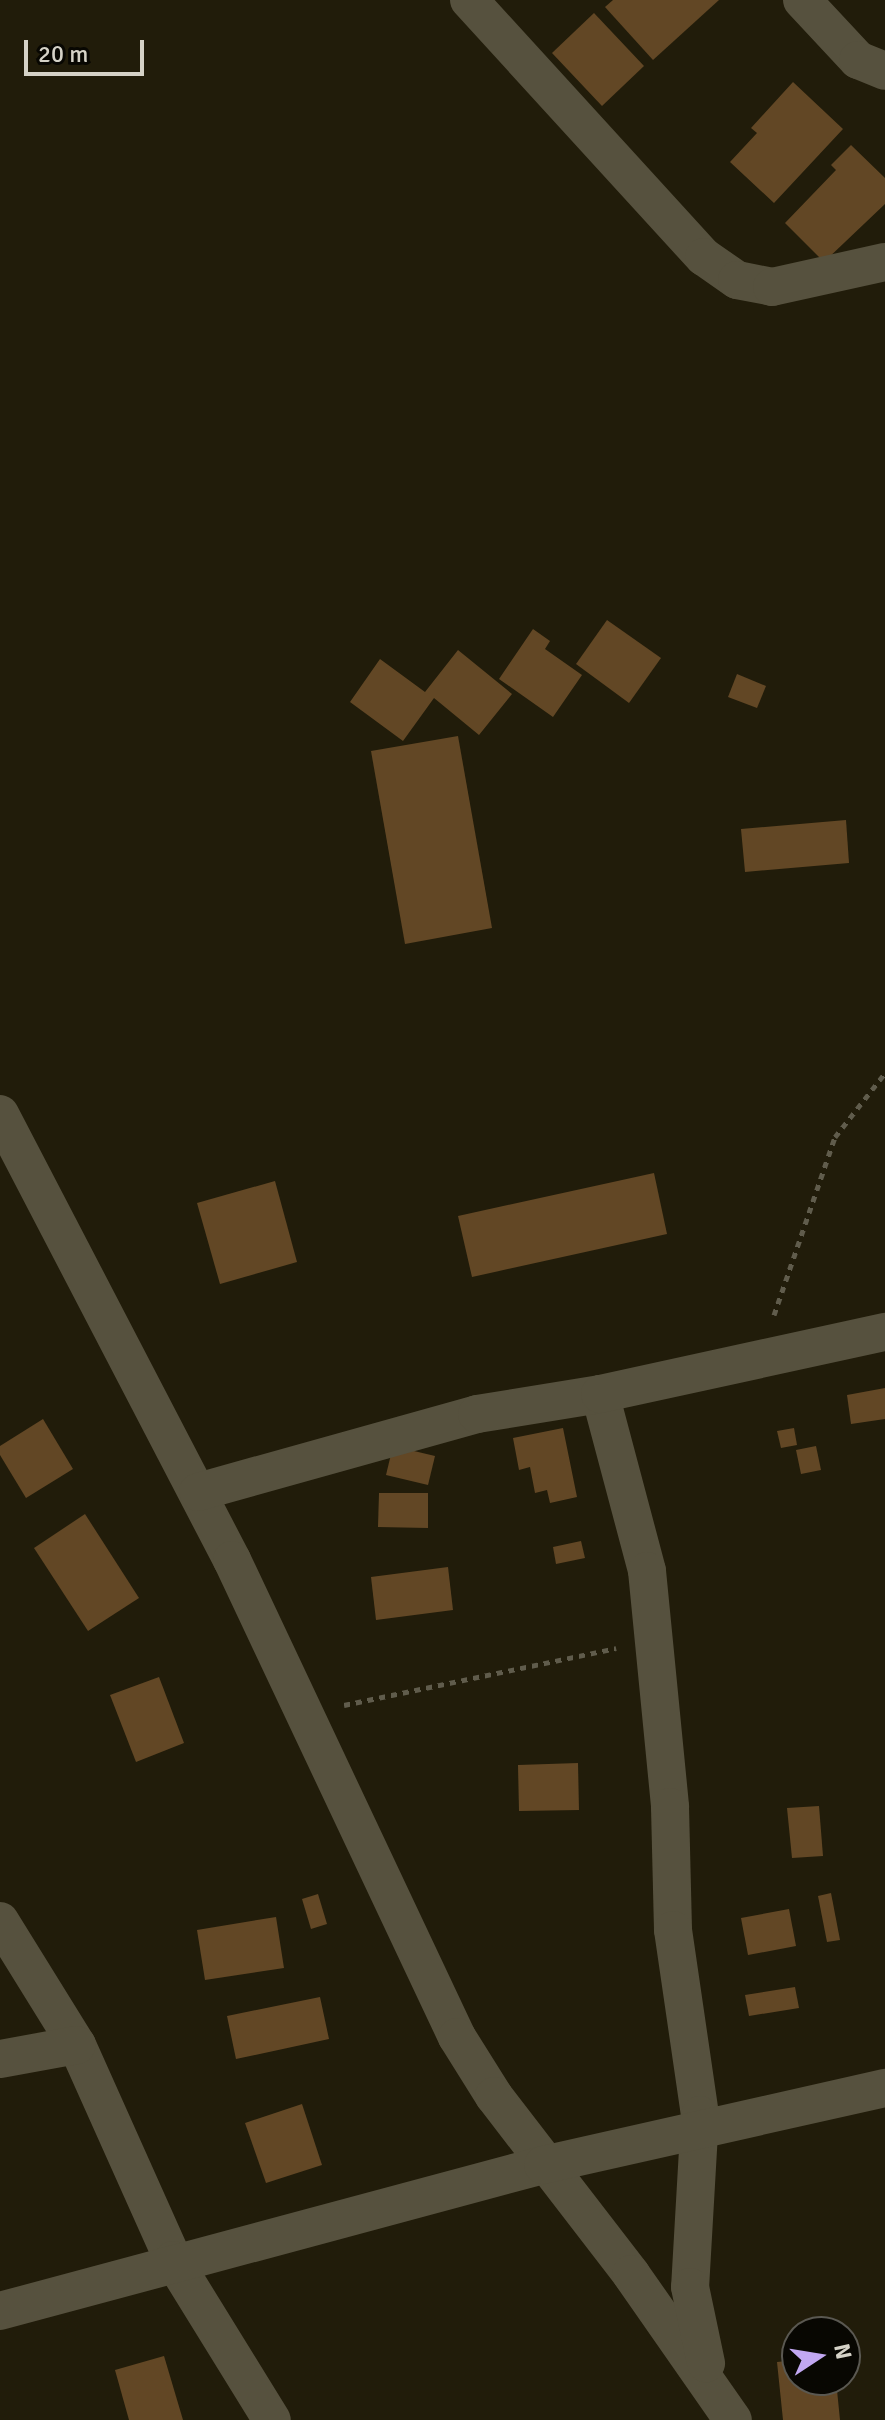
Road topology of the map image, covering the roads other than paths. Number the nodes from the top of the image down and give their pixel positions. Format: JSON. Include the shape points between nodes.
{"nodes":[{"id":1,"x":469,"y":0,"type":"edge"},
{"id":2,"x":802,"y":0,"type":"edge"},
{"id":3,"x":885,"y":71,"type":"edge"},
{"id":4,"x":885,"y":262,"type":"edge"},
{"id":5,"x":0,"y":1114,"type":"edge"},
{"id":6,"x":885,"y":1332,"type":"edge"},
{"id":7,"x":600,"y":1394,"type":"junction"},
{"id":8,"x":198,"y":1492,"type":"junction"},
{"id":9,"x":0,"y":1921,"type":"edge"},
{"id":10,"x":77,"y":2045,"type":"junction"},
{"id":11,"x":0,"y":2059,"type":"edge"},
{"id":12,"x":885,"y":2088,"type":"edge"},
{"id":13,"x":699,"y":2130,"type":"junction"},
{"id":14,"x":543,"y":2165,"type":"junction"},
{"id":15,"x":173,"y":2260,"type":"junction"},
{"id":16,"x":0,"y":2311,"type":"edge"},
{"id":17,"x":712,"y":2385,"type":"junction"},
{"id":18,"x":272,"y":2420,"type":"edge"},
{"id":19,"x":733,"y":2420,"type":"edge"}],
"edges":[{"from":1,"to":4,"type":"street","via":[[704,257],[737,280],[772,287]]},
{"from":2,"to":3,"type":"street","via":[[858,60]]},
{"from":5,"to":8,"type":"street"},
{"from":6,"to":7,"type":"street"},
{"from":7,"to":8,"type":"street","via":[[477,1414]]},
{"from":7,"to":13,"type":"street","via":[[647,1571],[670,1807],[673,1930]]},
{"from":8,"to":14,"type":"street","via":[[457,2037]]},
{"from":9,"to":10,"type":"street"},
{"from":10,"to":11,"type":"street"},
{"from":10,"to":15,"type":"street"},
{"from":12,"to":13,"type":"street"},
{"from":13,"to":14,"type":"street"},
{"from":13,"to":17,"type":"street","via":[[690,2287],[693,2321]]},
{"from":14,"to":15,"type":"street"},
{"from":14,"to":17,"type":"street","via":[[567,2189]]},
{"from":15,"to":16,"type":"street"},
{"from":15,"to":18,"type":"street"},
{"from":17,"to":19,"type":"street"}]}
